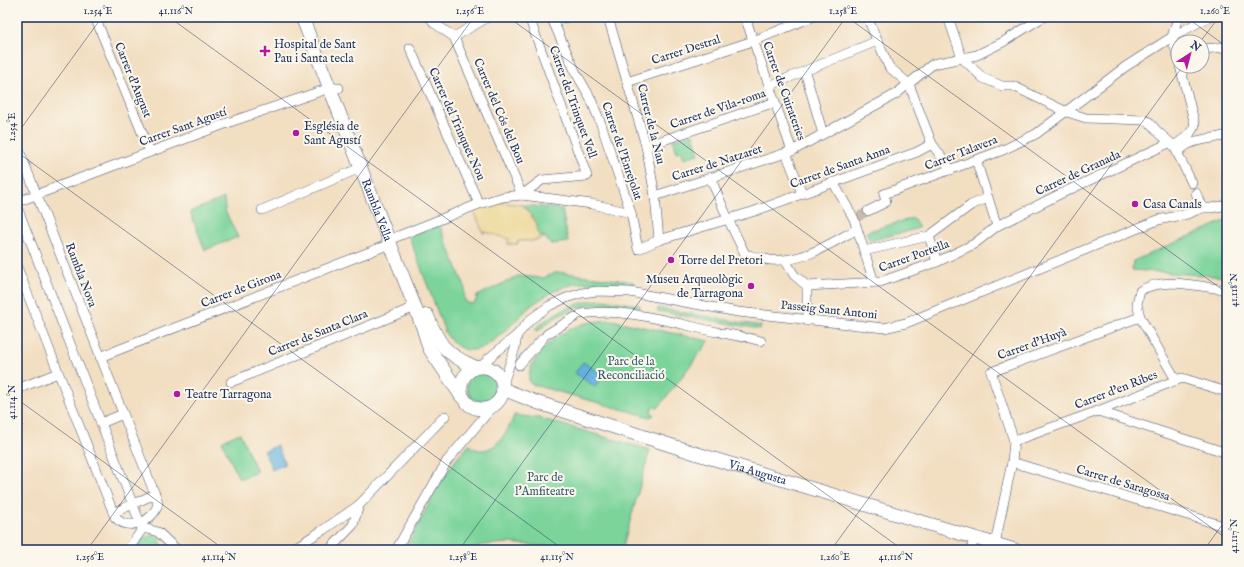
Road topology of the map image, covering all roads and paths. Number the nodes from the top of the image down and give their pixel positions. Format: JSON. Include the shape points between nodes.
{"nodes":[{"id":1,"x":94,"y":17,"type":"edge"},
{"id":2,"x":302,"y":17,"type":"edge"},
{"id":3,"x":311,"y":17,"type":"edge"},
{"id":4,"x":430,"y":17,"type":"edge"},
{"id":5,"x":529,"y":17,"type":"edge"},
{"id":6,"x":608,"y":17,"type":"edge"},
{"id":7,"x":745,"y":17,"type":"edge"},
{"id":8,"x":812,"y":17,"type":"edge"},
{"id":9,"x":866,"y":17,"type":"edge"},
{"id":10,"x":948,"y":17,"type":"edge"},
{"id":11,"x":1043,"y":17,"type":"edge"},
{"id":12,"x":1178,"y":17,"type":"edge"},
{"id":13,"x":1208,"y":17,"type":"edge"},
{"id":14,"x":485,"y":18,"type":"edge"},
{"id":15,"x":549,"y":18,"type":"edge"},
{"id":16,"x":565,"y":18,"type":"edge"},
{"id":17,"x":1173,"y":34,"type":"edge"},
{"id":18,"x":1177,"y":34,"type":"edge"},
{"id":19,"x":454,"y":36,"type":"junction"},
{"id":20,"x":1170,"y":38,"type":"edge"},
{"id":21,"x":753,"y":41,"type":"junction"},
{"id":22,"x":877,"y":41,"type":"junction"},
{"id":23,"x":1227,"y":47,"type":"edge"},
{"id":24,"x":1210,"y":48,"type":"edge"},
{"id":25,"x":411,"y":51,"type":"dead end"},
{"id":26,"x":962,"y":58,"type":"junction"},
{"id":27,"x":805,"y":72,"type":"junction"},
{"id":28,"x":1182,"y":74,"type":"edge"},
{"id":29,"x":627,"y":82,"type":"junction"},
{"id":30,"x":909,"y":84,"type":"junction"},
{"id":31,"x":769,"y":86,"type":"junction"},
{"id":32,"x":334,"y":88,"type":"junction"},
{"id":33,"x":590,"y":97,"type":"junction"},
{"id":34,"x":775,"y":102,"type":"junction"},
{"id":35,"x":590,"y":109,"type":"dead end"},
{"id":36,"x":1067,"y":112,"type":"junction"},
{"id":37,"x":594,"y":118,"type":"dead end"},
{"id":38,"x":823,"y":134,"type":"junction"},
{"id":39,"x":1227,"y":135,"type":"edge"},
{"id":40,"x":932,"y":144,"type":"junction"},
{"id":41,"x":17,"y":145,"type":"edge"},
{"id":42,"x":646,"y":146,"type":"junction"},
{"id":43,"x":1174,"y":148,"type":"junction"},
{"id":44,"x":150,"y":152,"type":"junction"},
{"id":45,"x":789,"y":152,"type":"junction"},
{"id":46,"x":976,"y":160,"type":"junction"},
{"id":47,"x":360,"y":168,"type":"junction"},
{"id":48,"x":951,"y":170,"type":"junction"},
{"id":49,"x":710,"y":177,"type":"junction"},
{"id":50,"x":833,"y":182,"type":"junction"},
{"id":51,"x":1192,"y":183,"type":"dead end"},
{"id":52,"x":1196,"y":193,"type":"dead end"},
{"id":53,"x":36,"y":194,"type":"junction"},
{"id":54,"x":802,"y":194,"type":"junction"},
{"id":55,"x":522,"y":195,"type":"junction"},
{"id":56,"x":655,"y":196,"type":"junction"},
{"id":57,"x":988,"y":198,"type":"junction"},
{"id":58,"x":17,"y":202,"type":"edge"},
{"id":59,"x":478,"y":204,"type":"junction"},
{"id":60,"x":1227,"y":205,"type":"edge"},
{"id":61,"x":1202,"y":208,"type":"junction"},
{"id":62,"x":262,"y":210,"type":"dead end"},
{"id":63,"x":868,"y":211,"type":"tunnel mouth"},
{"id":64,"x":19,"y":212,"type":"dead end"},
{"id":65,"x":629,"y":213,"type":"junction"},
{"id":66,"x":728,"y":219,"type":"junction"},
{"id":67,"x":998,"y":226,"type":"junction"},
{"id":68,"x":857,"y":229,"type":"junction"},
{"id":69,"x":929,"y":236,"type":"junction"},
{"id":70,"x":659,"y":240,"type":"junction"},
{"id":71,"x":393,"y":241,"type":"junction"},
{"id":72,"x":864,"y":251,"type":"junction"},
{"id":73,"x":785,"y":260,"type":"junction"},
{"id":74,"x":937,"y":262,"type":"junction"},
{"id":75,"x":17,"y":267,"type":"edge"},
{"id":76,"x":874,"y":282,"type":"junction"},
{"id":77,"x":807,"y":286,"type":"junction"},
{"id":78,"x":1227,"y":290,"type":"edge"},
{"id":79,"x":415,"y":307,"type":"junction"},
{"id":80,"x":1140,"y":317,"type":"junction"},
{"id":81,"x":807,"y":321,"type":"junction"},
{"id":82,"x":517,"y":335,"type":"junction"},
{"id":83,"x":761,"y":342,"type":"dead end"},
{"id":84,"x":100,"y":356,"type":"junction"},
{"id":85,"x":519,"y":365,"type":"dead end"},
{"id":86,"x":479,"y":367,"type":"junction"},
{"id":87,"x":58,"y":373,"type":"junction"},
{"id":88,"x":1176,"y":380,"type":"junction"},
{"id":89,"x":230,"y":382,"type":"dead end"},
{"id":90,"x":502,"y":386,"type":"junction"},
{"id":91,"x":17,"y":389,"type":"edge"},
{"id":92,"x":1227,"y":392,"type":"edge"},
{"id":93,"x":462,"y":397,"type":"junction"},
{"id":94,"x":494,"y":405,"type":"junction"},
{"id":95,"x":1098,"y":411,"type":"junction"},
{"id":96,"x":123,"y":414,"type":"junction"},
{"id":97,"x":445,"y":416,"type":"dead end"},
{"id":98,"x":101,"y":423,"type":"junction"},
{"id":99,"x":1014,"y":441,"type":"junction"},
{"id":100,"x":1227,"y":453,"type":"edge"},
{"id":101,"x":1012,"y":462,"type":"junction"},
{"id":102,"x":155,"y":494,"type":"junction"},
{"id":103,"x":133,"y":504,"type":"junction"},
{"id":104,"x":359,"y":505,"type":"junction"},
{"id":105,"x":113,"y":513,"type":"junction"},
{"id":106,"x":140,"y":523,"type":"junction"},
{"id":107,"x":1227,"y":527,"type":"edge"},
{"id":108,"x":973,"y":544,"type":"edge"},
{"id":109,"x":995,"y":544,"type":"junction"},
{"id":110,"x":131,"y":550,"type":"edge"},
{"id":111,"x":177,"y":550,"type":"edge"},
{"id":112,"x":291,"y":550,"type":"edge"},
{"id":113,"x":329,"y":550,"type":"edge"},
{"id":114,"x":396,"y":550,"type":"edge"},
{"id":115,"x":1015,"y":550,"type":"edge"}],
"edges":[{"from":1,"to":44,"type":"street","name":"Carrer d'August"},
{"from":2,"to":32,"type":"main road","name":"Rambla Vella"},
{"from":3,"to":32,"type":"main road","name":"Rambla Vella"},
{"from":4,"to":19,"type":"street","via":[[434,23]]},
{"from":5,"to":55,"type":"street","name":"Carrer del Trinquet Vell","via":[[587,176],[542,180]]},
{"from":6,"to":29,"type":"street","name":"Carrer de la Nau"},
{"from":7,"to":21,"type":"street","name":"Carrer de Cuirateries"},
{"from":8,"to":21,"type":"street","name":"Carrer Destral"},
{"from":9,"to":22,"type":"street"},
{"from":10,"to":26,"type":"street"},
{"from":11,"to":26,"type":"street","name":"Carrer de Natzaret","via":[[990,49]]},
{"from":12,"to":17,"type":"street"},
{"from":13,"to":18,"type":"street","name":"Carrer Talavera"},
{"from":14,"to":19,"type":"street"},
{"from":15,"to":16,"type":"street"},
{"from":15,"to":33,"type":"street","name":"Carrer de l'Enrejolat"},
{"from":19,"to":55,"type":"street","name":"Carrer del Cós del Bou"},
{"from":20,"to":36,"type":"street","name":"Carrer Talavera","via":[[1125,67]]},
{"from":21,"to":29,"type":"street","name":"Carrer Destral"},
{"from":21,"to":31,"type":"street","name":"Carrer de Cuirateries"},
{"from":22,"to":27,"type":"street"},
{"from":22,"to":30,"type":"street","via":[[889,67]]},
{"from":23,"to":24,"type":"street"},
{"from":25,"to":59,"type":"street","name":"Carrer del Trinquet Nou"},
{"from":26,"to":30,"type":"street","name":"Carrer de Natzaret","via":[[933,64]]},
{"from":26,"to":36,"type":"street","via":[[992,83],[1013,86]]},
{"from":27,"to":31,"type":"street"},
{"from":27,"to":38,"type":"street"},
{"from":28,"to":43,"type":"street","via":[[1195,125]]},
{"from":29,"to":42,"type":"street","name":"Carrer de la Nau"},
{"from":30,"to":38,"type":"street","name":"Carrer de Natzaret","via":[[896,94]]},
{"from":30,"to":40,"type":"street"},
{"from":31,"to":34,"type":"street","name":"Carrer de Cuirateries"},
{"from":32,"to":44,"type":"street","name":"Carrer Sant Agustí"},
{"from":32,"to":47,"type":"main road","name":"Rambla Vella"},
{"from":32,"to":71,"type":"main road","name":"Rambla Vella"},
{"from":33,"to":35,"type":"street","name":"Carrer de l'Enrejolat","via":[[586,100]]},
{"from":33,"to":65,"type":"street","name":"Carrer de l'Enrejolat","via":[[602,124]]},
{"from":34,"to":42,"type":"street","name":"Carrer de Vila-roma"},
{"from":34,"to":45,"type":"street","name":"Carrer de Cuirateries"},
{"from":36,"to":43,"type":"street","via":[[1086,118],[1144,120]]},
{"from":36,"to":46,"type":"street","name":"Carrer Talavera","via":[[1036,134]]},
{"from":37,"to":65,"type":"street","name":"Carrer de l'Enrejolat"},
{"from":38,"to":45,"type":"street","name":"Carrer de Natzaret"},
{"from":39,"to":43,"type":"street"},
{"from":40,"to":48,"type":"street"},
{"from":40,"to":50,"type":"street","name":"Carrer de Santa Anna","via":[[917,152]]},
{"from":41,"to":53,"type":"street","name":"Rambla Nova"},
{"from":42,"to":56,"type":"street","name":"Carrer de la Nau"},
{"from":43,"to":51,"type":"street"},
{"from":43,"to":67,"type":"street","name":"Carrer de Granada","via":[[1056,196]]},
{"from":44,"to":53,"type":"street","name":"Carrer Sant Agustí"},
{"from":45,"to":49,"type":"street","name":"Carrer de Natzaret"},
{"from":45,"to":54,"type":"street","name":"Carrer de Cuirateries"},
{"from":46,"to":48,"type":"street","name":"Carrer Talavera"},
{"from":46,"to":57,"type":"street"},
{"from":47,"to":62,"type":"street"},
{"from":47,"to":71,"type":"main road","name":"Rambla Vella"},
{"from":48,"to":63,"type":"street","name":"Carrer Talavera","via":[[884,194],[886,202]]},
{"from":49,"to":56,"type":"street","name":"Carrer de Natzaret"},
{"from":49,"to":66,"type":"street"},
{"from":50,"to":54,"type":"street","name":"Carrer de Santa Anna"},
{"from":50,"to":68,"type":"street","via":[[856,218]]},
{"from":52,"to":61,"type":"street"},
{"from":53,"to":58,"type":"street","name":"Carrer Sant Agustí"},
{"from":53,"to":84,"type":"street","name":"Rambla Nova"},
{"from":54,"to":66,"type":"street","name":"Carrer de Santa Anna"},
{"from":55,"to":59,"type":"street","name":"Carrer de Girona"},
{"from":55,"to":65,"type":"street","name":"Carrer de Girona","via":[[592,204]]},
{"from":56,"to":70,"type":"street","name":"Carrer de la Nau"},
{"from":57,"to":67,"type":"street"},
{"from":57,"to":69,"type":"street","via":[[970,206]]},
{"from":59,"to":71,"type":"street","name":"Carrer de Girona"},
{"from":60,"to":61,"type":"street","name":"Passeig Sant Antoni"},
{"from":61,"to":81,"type":"street","name":"Passeig Sant Antoni","via":[[1158,220],[906,323],[884,328]]},
{"from":64,"to":98,"type":"street"},
{"from":65,"to":70,"type":"street","via":[[638,249]]},
{"from":66,"to":70,"type":"street","name":"Carrer de Santa Anna"},
{"from":66,"to":73,"type":"street","via":[[746,254],[770,260]]},
{"from":67,"to":74,"type":"street","name":"Carrer Portella","via":[[974,244]]},
{"from":68,"to":72,"type":"street"},
{"from":68,"to":73,"type":"street","via":[[816,252]]},
{"from":69,"to":72,"type":"street"},
{"from":69,"to":74,"type":"street"},
{"from":71,"to":79,"type":"main road","name":"Rambla Vella"},
{"from":71,"to":84,"type":"street","name":"Carrer de Girona"},
{"from":71,"to":86,"type":"main road","name":"Rambla Vella","via":[[439,342],[451,355]]},
{"from":72,"to":76,"type":"street"},
{"from":73,"to":77,"type":"street","via":[[800,282]]},
{"from":74,"to":76,"type":"street","name":"Carrer Portella"},
{"from":75,"to":87,"type":"street"},
{"from":76,"to":77,"type":"street","name":"Carrer Portella"},
{"from":77,"to":81,"type":"street"},
{"from":78,"to":80,"type":"street","via":[[1167,283],[1148,285],[1140,291],[1137,303]]},
{"from":79,"to":89,"type":"street","name":"Carrer de Santa Clara"},
{"from":79,"to":93,"type":"main road","name":"Rambla Vella","via":[[429,348]]},
{"from":80,"to":88,"type":"street"},
{"from":80,"to":99,"type":"street","name":"Carrer d'Huyà","via":[[990,372]]},
{"from":81,"to":82,"type":"street","name":"Passeig Sant Antoni","via":[[738,312],[630,292],[598,291],[571,296],[549,306]]},
{"from":82,"to":86,"type":"street","name":"Passeig Sant Antoni"},
{"from":82,"to":90,"type":"street"},
{"from":83,"to":85,"type":"street","via":[[631,314],[600,311],[578,315],[545,336]]},
{"from":84,"to":96,"type":"street","name":"Rambla Nova"},
{"from":86,"to":90,"type":"main road","via":[[496,372]]},
{"from":86,"to":93,"type":"main road","via":[[464,376],[461,382]]},
{"from":87,"to":91,"type":"street"},
{"from":87,"to":105,"type":"street"},
{"from":88,"to":92,"type":"street","name":"Carrer d'en Ribes","via":[[1182,378]]},
{"from":88,"to":95,"type":"street","name":"Carrer d'en Ribes"},
{"from":90,"to":94,"type":"main road","via":[[499,400]]},
{"from":90,"to":108,"type":"main road","name":"Via Augusta","via":[[530,400]]},
{"from":93,"to":94,"type":"main road","via":[[467,403],[480,409]]},
{"from":94,"to":114,"type":"street","via":[[447,461]]},
{"from":95,"to":99,"type":"street","name":"Carrer d'en Ribes"},
{"from":95,"to":100,"type":"street"},
{"from":96,"to":98,"type":"street"},
{"from":96,"to":102,"type":"street","name":"Rambla Nova"},
{"from":97,"to":104,"type":"street"},
{"from":98,"to":103,"type":"street"},
{"from":99,"to":101,"type":"street","name":"Carrer d'Huyà"},
{"from":101,"to":107,"type":"street","name":"Carrer de Saragossa"},
{"from":101,"to":109,"type":"street","name":"Carrer d'Huyà"},
{"from":102,"to":103,"type":"street"},
{"from":102,"to":106,"type":"street","name":"Rambla Nova","via":[[158,502],[155,510]]},
{"from":103,"to":105,"type":"street"},
{"from":103,"to":106,"type":"street"},
{"from":104,"to":112,"type":"street"},
{"from":104,"to":113,"type":"street","via":[[353,525]]},
{"from":105,"to":106,"type":"street","via":[[121,522]]},
{"from":108,"to":109,"type":"main road","name":"Via Augusta"},
{"from":109,"to":115,"type":"main road","name":"Via Augusta"},
{"from":110,"to":111,"type":"street","via":[[130,547],[143,528],[158,532]]}]}
